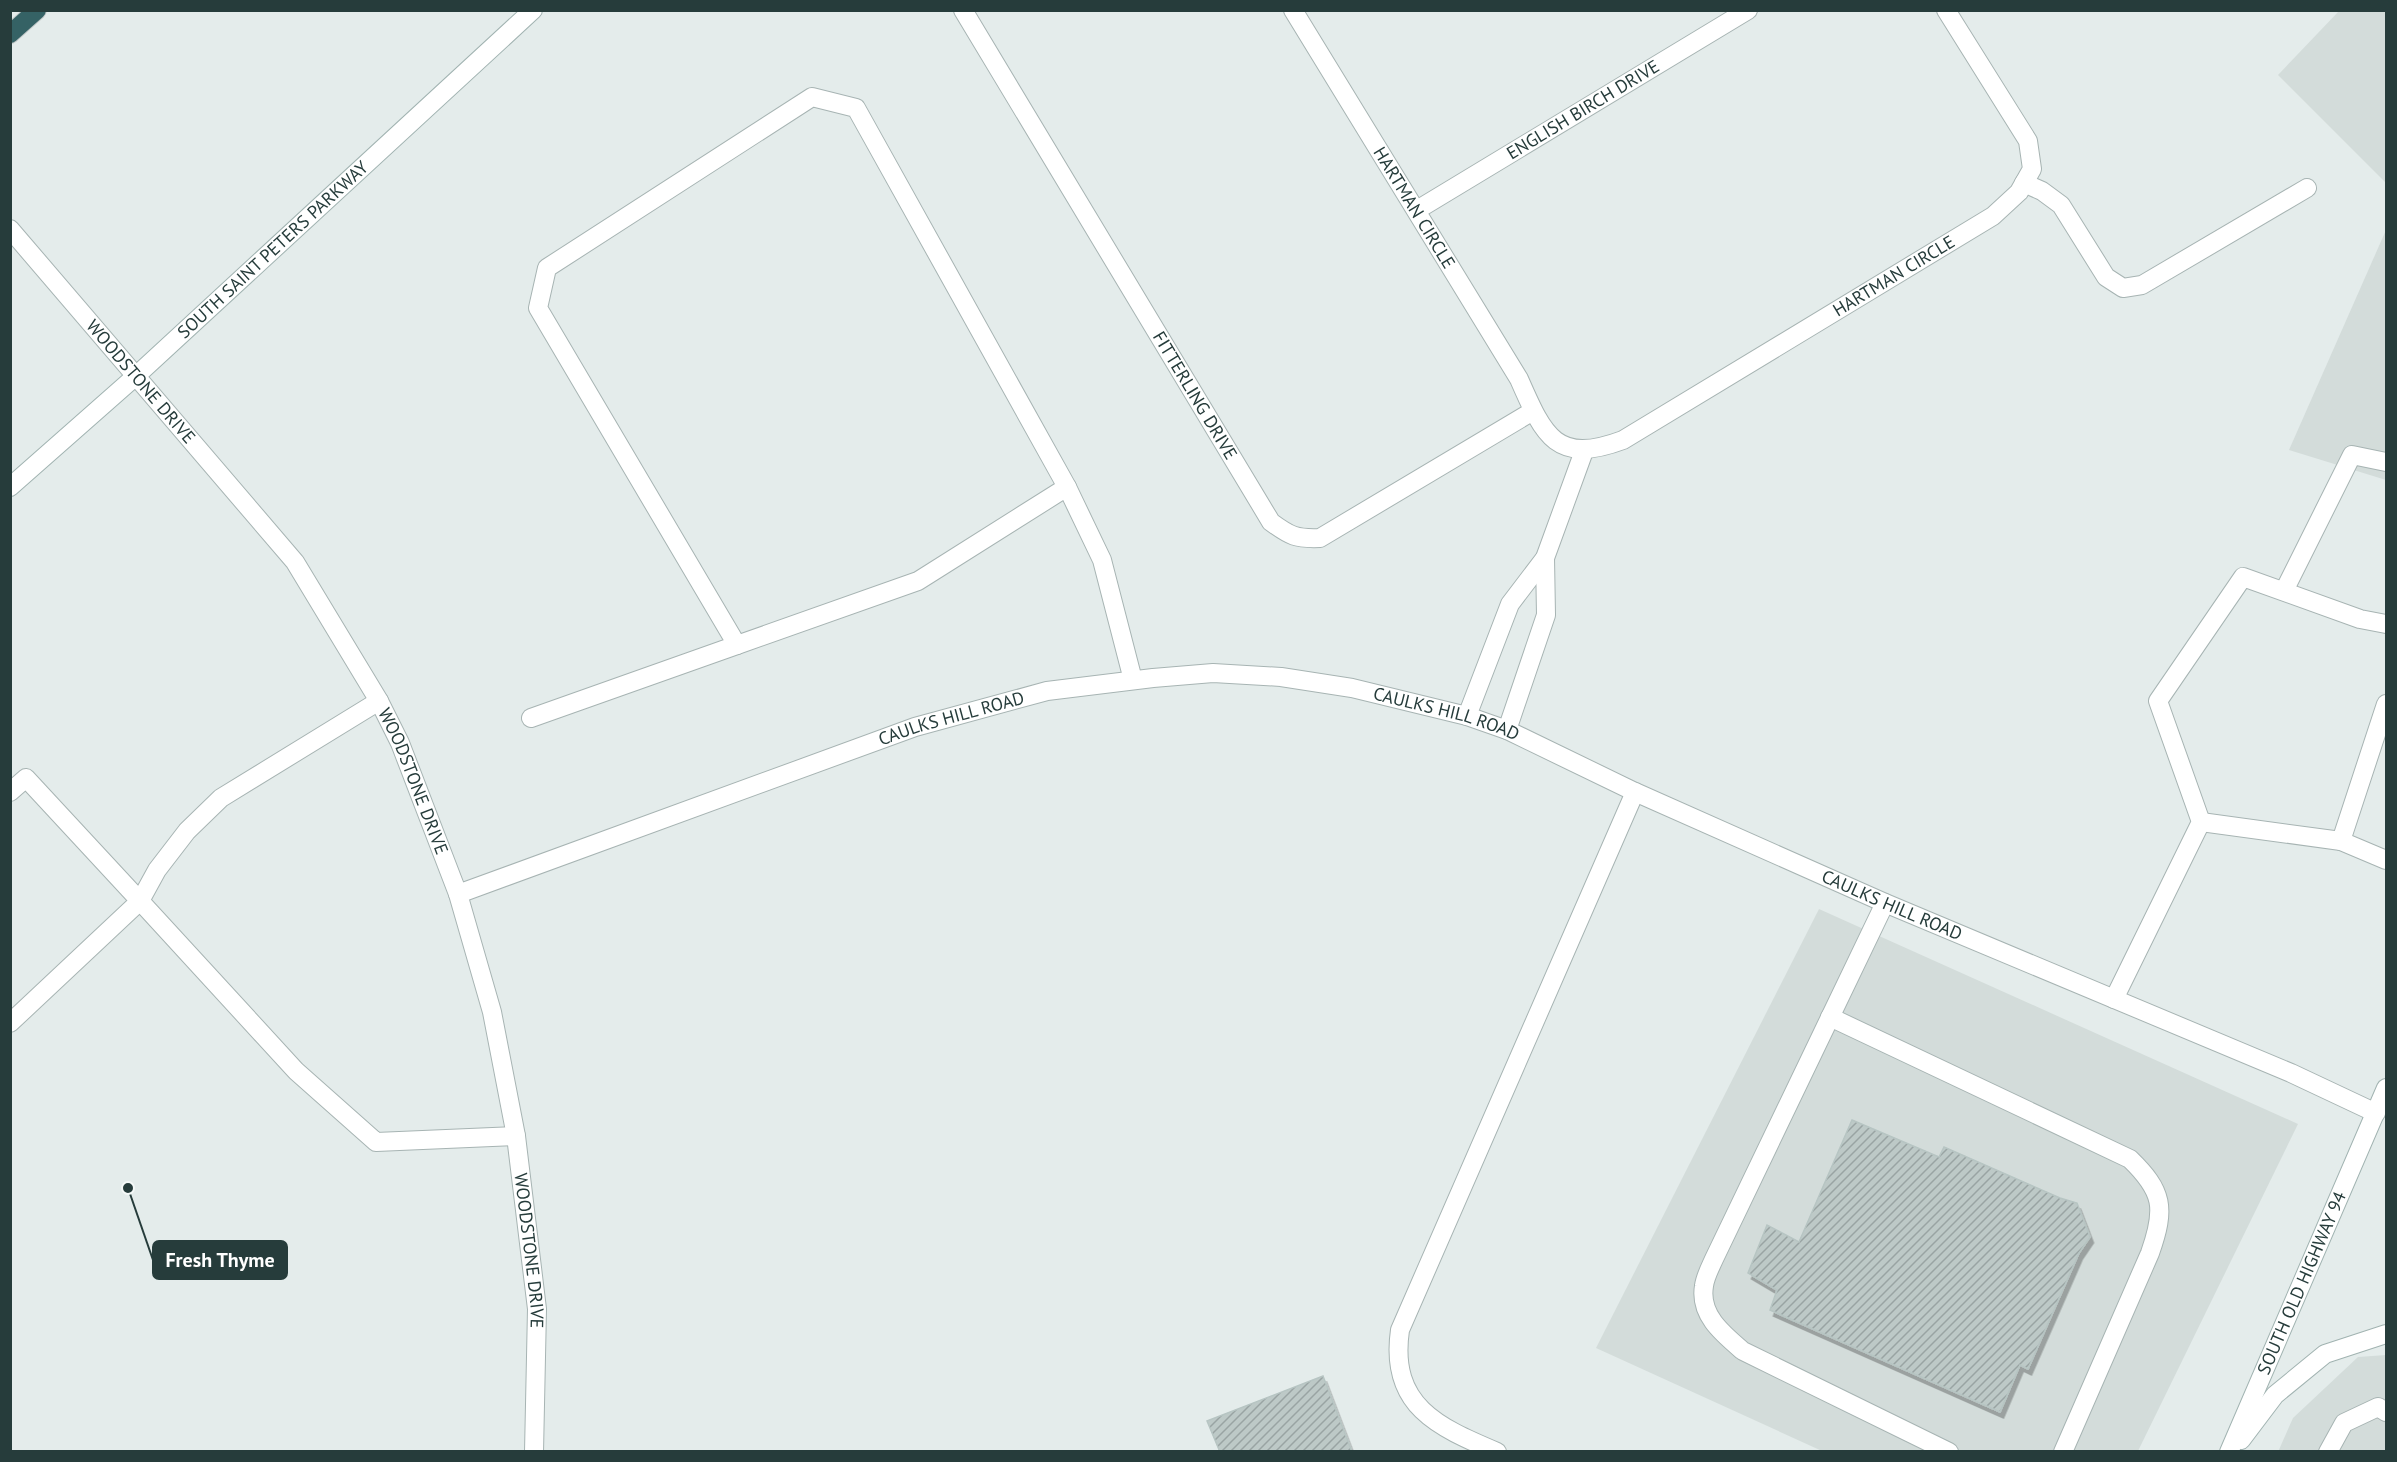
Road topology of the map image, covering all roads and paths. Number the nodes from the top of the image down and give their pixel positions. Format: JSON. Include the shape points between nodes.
{"nodes":[{"id":1,"x":37,"y":10,"type":"edge"},
{"id":2,"x":533,"y":10,"type":"edge"},
{"id":3,"x":963,"y":10,"type":"edge"},
{"id":4,"x":1293,"y":10,"type":"edge"},
{"id":5,"x":1748,"y":10,"type":"edge"},
{"id":6,"x":1946,"y":10,"type":"edge"},
{"id":7,"x":10,"y":34,"type":"edge"},
{"id":8,"x":2024,"y":183,"type":"junction"},
{"id":9,"x":2307,"y":188,"type":"dead end"},
{"id":10,"x":1417,"y":210,"type":"junction"},
{"id":11,"x":10,"y":229,"type":"edge"},
{"id":12,"x":137,"y":375,"type":"junction"},
{"id":13,"x":1533,"y":411,"type":"junction"},
{"id":14,"x":1584,"y":451,"type":"junction"},
{"id":15,"x":2386,"y":462,"type":"edge"},
{"id":16,"x":10,"y":487,"type":"edge"},
{"id":17,"x":1067,"y":487,"type":"junction"},
{"id":18,"x":1545,"y":558,"type":"junction"},
{"id":19,"x":2284,"y":591,"type":"junction"},
{"id":20,"x":2386,"y":624,"type":"edge"},
{"id":21,"x":737,"y":645,"type":"junction"},
{"id":22,"x":1133,"y":680,"type":"junction"},
{"id":23,"x":379,"y":701,"type":"junction"},
{"id":24,"x":2386,"y":704,"type":"edge"},
{"id":25,"x":1467,"y":716,"type":"junction"},
{"id":26,"x":531,"y":718,"type":"dead end"},
{"id":27,"x":1507,"y":730,"type":"junction"},
{"id":28,"x":10,"y":792,"type":"edge"},
{"id":29,"x":1635,"y":792,"type":"junction"},
{"id":30,"x":2201,"y":822,"type":"junction"},
{"id":31,"x":2341,"y":841,"type":"junction"},
{"id":32,"x":2386,"y":860,"type":"edge"},
{"id":33,"x":458,"y":894,"type":"junction"},
{"id":34,"x":140,"y":901,"type":"junction"},
{"id":35,"x":1885,"y":903,"type":"junction"},
{"id":36,"x":2114,"y":999,"type":"junction"},
{"id":37,"x":1830,"y":1017,"type":"junction"},
{"id":38,"x":10,"y":1023,"type":"edge"},
{"id":39,"x":2386,"y":1088,"type":"edge"},
{"id":40,"x":2381,"y":1118,"type":"edge"},
{"id":41,"x":516,"y":1136,"type":"junction"},
{"id":42,"x":2386,"y":1334,"type":"edge"},
{"id":43,"x":2386,"y":1412,"type":"edge"},
{"id":44,"x":534,"y":1452,"type":"edge"},
{"id":45,"x":1497,"y":1452,"type":"edge"},
{"id":46,"x":1949,"y":1452,"type":"edge"},
{"id":47,"x":2063,"y":1452,"type":"edge"},
{"id":48,"x":2229,"y":1452,"type":"edge"},
{"id":49,"x":2233,"y":1452,"type":"edge"},
{"id":50,"x":2328,"y":1452,"type":"edge"}],
"edges":[{"from":1,"to":7,"type":"highway"},
{"from":2,"to":12,"type":"street","name":"SOUTH SAINT PETERS PARKWAY"},
{"from":3,"to":13,"type":"street","name":"FITTERLING DRIVE","via":[[1271,522],[1285,532],[1301,539],[1320,538]]},
{"from":4,"to":10,"type":"street","name":"HARTMAN CIRCLE"},
{"from":5,"to":10,"type":"street","name":"ENGLISH BIRCH DRIVE"},
{"from":6,"to":8,"type":"street","name":"HARTMAN CIRCLE","via":[[2028,141],[2032,169]]},
{"from":8,"to":9,"type":"street","via":[[2061,205],[2106,277],[2123,288],[2142,285]]},
{"from":8,"to":14,"type":"street","name":"HARTMAN CIRCLE","via":[[1993,216],[1623,440]]},
{"from":10,"to":13,"type":"street","name":"HARTMAN CIRCLE","via":[[1520,379]]},
{"from":11,"to":12,"type":"street","name":"WOODSTONE DRIVE"},
{"from":12,"to":16,"type":"street","name":"SOUTH SAINT PETERS PARKWAY"},
{"from":12,"to":23,"type":"street","name":"WOODSTONE DRIVE","via":[[295,562]]},
{"from":13,"to":14,"type":"street","name":"HARTMAN CIRCLE","via":[[1552,437],[1566,447]]},
{"from":14,"to":18,"type":"street"},
{"from":15,"to":19,"type":"street","via":[[2352,455]]},
{"from":17,"to":21,"type":"street","via":[[918,581]]},
{"from":17,"to":21,"type":"street","via":[[856,108],[812,97],[547,267],[537,308]]},
{"from":17,"to":22,"type":"street","via":[[1102,560]]},
{"from":18,"to":25,"type":"street","via":[[1510,604]]},
{"from":18,"to":27,"type":"street","via":[[1546,615]]},
{"from":19,"to":20,"type":"street","via":[[2360,619]]},
{"from":19,"to":30,"type":"street","via":[[2243,577],[2158,701]]},
{"from":21,"to":26,"type":"street"},
{"from":22,"to":25,"type":"street","name":"CAULKS HILL ROAD","via":[[1213,673],[1281,677],[1352,688]]},
{"from":22,"to":33,"type":"street","name":"CAULKS HILL ROAD","via":[[1047,691],[915,727]]},
{"from":23,"to":33,"type":"street","name":"WOODSTONE DRIVE","via":[[400,743]]},
{"from":23,"to":34,"type":"street","via":[[221,798],[187,831],[157,870]]},
{"from":24,"to":31,"type":"street"},
{"from":25,"to":27,"type":"street","name":"CAULKS HILL ROAD"},
{"from":27,"to":29,"type":"street","name":"CAULKS HILL ROAD"},
{"from":28,"to":34,"type":"street","via":[[26,778]]},
{"from":29,"to":35,"type":"street","name":"CAULKS HILL ROAD"},
{"from":29,"to":45,"type":"street","via":[[1400,1330],[1400,1371],[1413,1399],[1429,1418],[1449,1431]]},
{"from":30,"to":31,"type":"street"},
{"from":30,"to":36,"type":"street"},
{"from":31,"to":32,"type":"street"},
{"from":33,"to":41,"type":"street","name":"WOODSTONE DRIVE","via":[[492,1012]]},
{"from":34,"to":38,"type":"street"},
{"from":34,"to":41,"type":"street","via":[[296,1071],[376,1142]]},
{"from":35,"to":36,"type":"street","name":"CAULKS HILL ROAD"},
{"from":35,"to":37,"type":"street"},
{"from":36,"to":40,"type":"street","name":"CAULKS HILL ROAD","via":[[2291,1073]]},
{"from":37,"to":46,"type":"street","via":[[1713,1259],[1703,1302],[1718,1329],[1743,1351]]},
{"from":37,"to":47,"type":"street","via":[[2130,1159],[2157,1190],[2159,1221],[2151,1253]]},
{"from":39,"to":40,"type":"street","name":"SOUTH OLD HIGHWAY 94"},
{"from":40,"to":48,"type":"street","name":"SOUTH OLD HIGHWAY 94"},
{"from":41,"to":44,"type":"street","name":"WOODSTONE DRIVE","via":[[537,1309]]},
{"from":42,"to":49,"type":"street","via":[[2325,1354],[2275,1395]]},
{"from":43,"to":50,"type":"street","via":[[2378,1407],[2344,1423]]}]}
